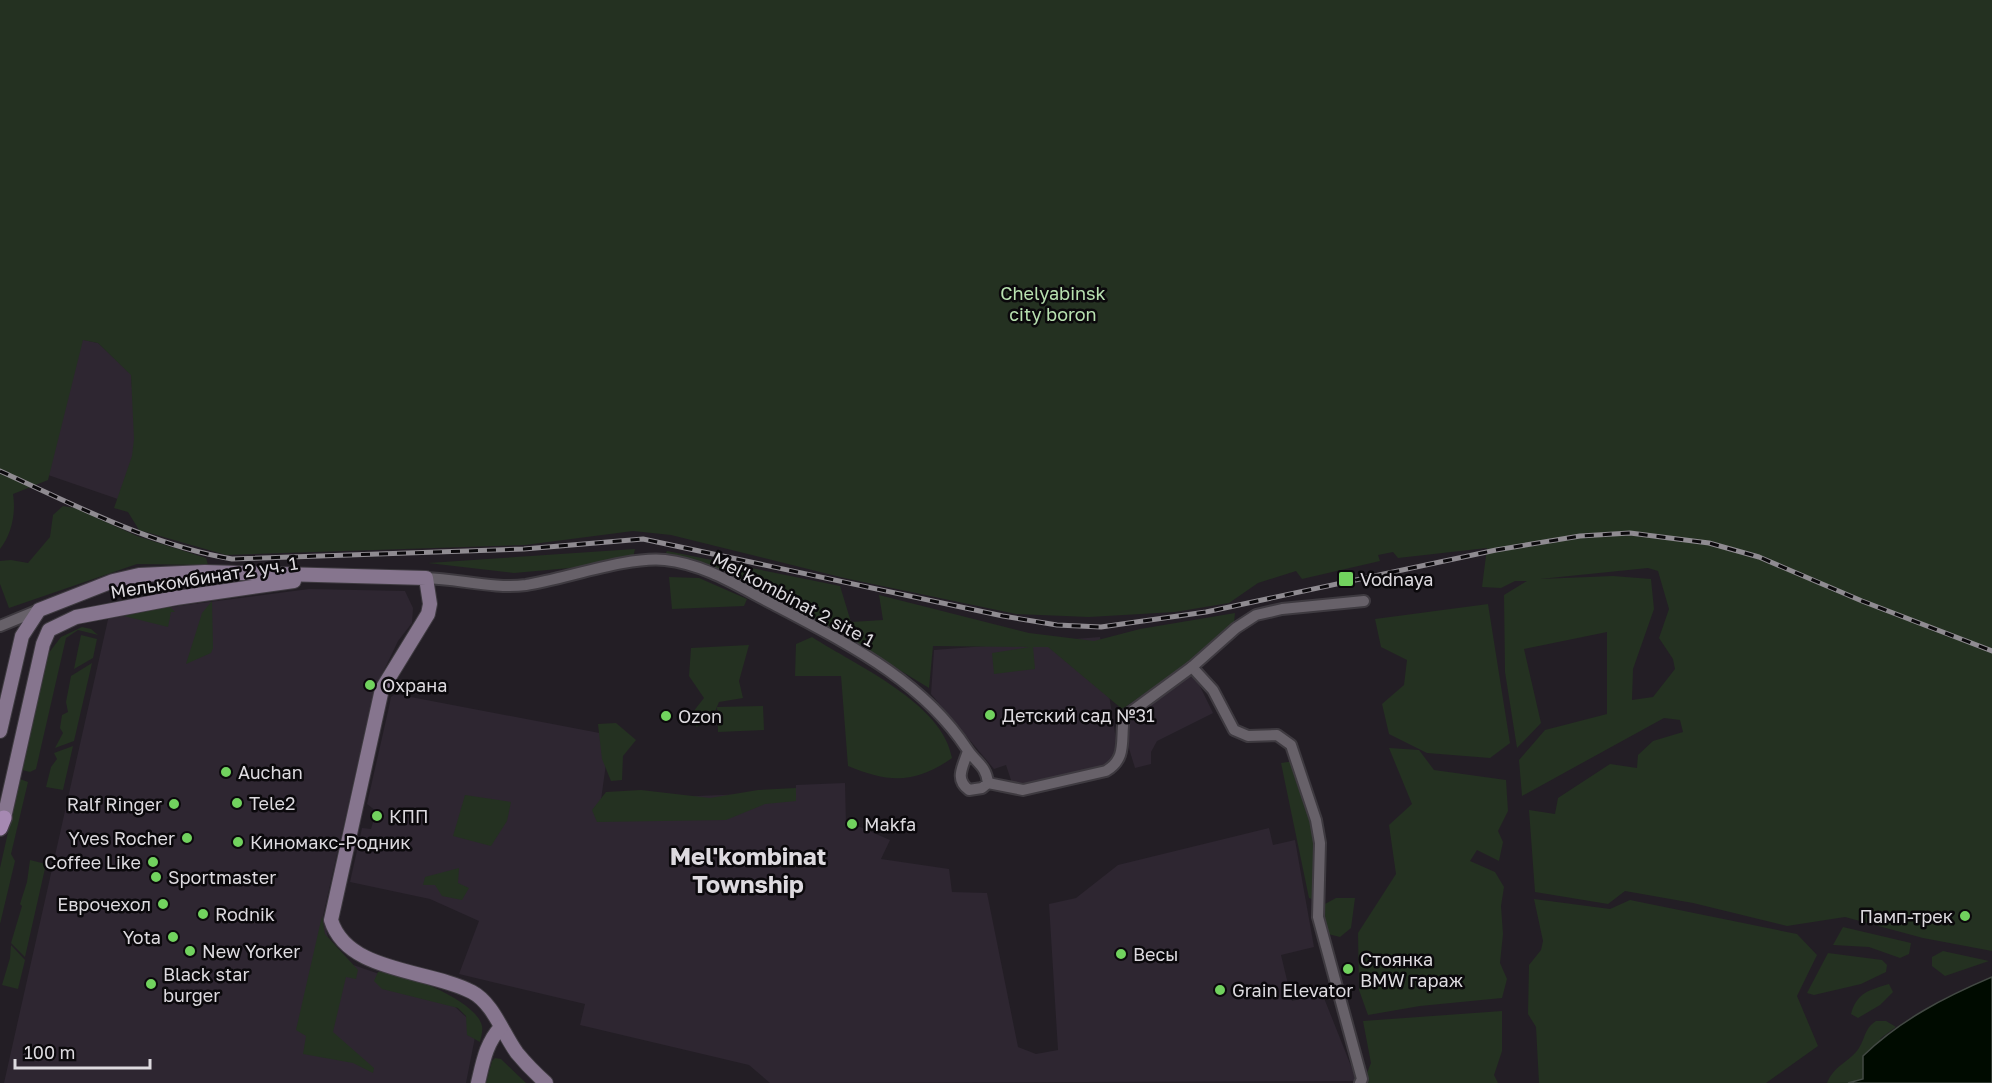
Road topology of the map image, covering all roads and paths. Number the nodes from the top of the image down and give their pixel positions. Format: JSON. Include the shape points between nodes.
{"nodes":[{"id":1,"x":320,"y":576,"type":"junction"},
{"id":2,"x":426,"y":578,"type":"junction"},
{"id":3,"x":1364,"y":601,"type":"dead end"},
{"id":4,"x":39,"y":610,"type":"junction"},
{"id":5,"x":0,"y":626,"type":"edge"},
{"id":6,"x":1192,"y":667,"type":"junction"},
{"id":7,"x":0,"y":731,"type":"edge"},
{"id":8,"x":968,"y":751,"type":"junction"},
{"id":9,"x":988,"y":783,"type":"junction"},
{"id":10,"x":1,"y":820,"type":"edge"},
{"id":11,"x":501,"y":1027,"type":"junction"},
{"id":12,"x":478,"y":1083,"type":"edge"},
{"id":13,"x":546,"y":1083,"type":"edge"},
{"id":14,"x":1360,"y":1083,"type":"edge"}],
"edges":[{"from":1,"to":2,"type":"street"},
{"from":1,"to":4,"type":"street","name":"Мелькомбинат 2 уч. 1","via":[[139,574]]},
{"from":1,"to":10,"type":"street","name":"Мелькомбинат 2 уч. 1","via":[[176,598],[60,623],[49,630]]},
{"from":2,"to":8,"type":"street","name":"Mel'kombinat 2 site 1","via":[[524,585],[640,561],[688,563],[832,636],[902,679],[948,723]]},
{"from":2,"to":11,"type":"street","via":[[428,614],[380,695],[331,920],[340,940],[357,954],[472,992],[486,1004]]},
{"from":3,"to":6,"type":"street","via":[[1256,615]]},
{"from":4,"to":5,"type":"street"},
{"from":4,"to":7,"type":"street","via":[[22,636]]},
{"from":6,"to":9,"type":"street","via":[[1124,717],[1123,754],[1117,765],[1023,790]]},
{"from":6,"to":14,"type":"street","via":[[1213,690],[1234,730],[1248,736],[1277,735],[1291,745],[1316,820],[1320,843],[1318,917],[1349,1027]]},
{"from":8,"to":9,"type":"street","name":"Mel'kombinat 2 site 1","via":[[987,771]]},
{"from":8,"to":9,"type":"street","via":[[959,778],[961,784],[972,790]]},
{"from":11,"to":12,"type":"street","via":[[485,1053]]},
{"from":11,"to":13,"type":"street","via":[[517,1053]]}]}
